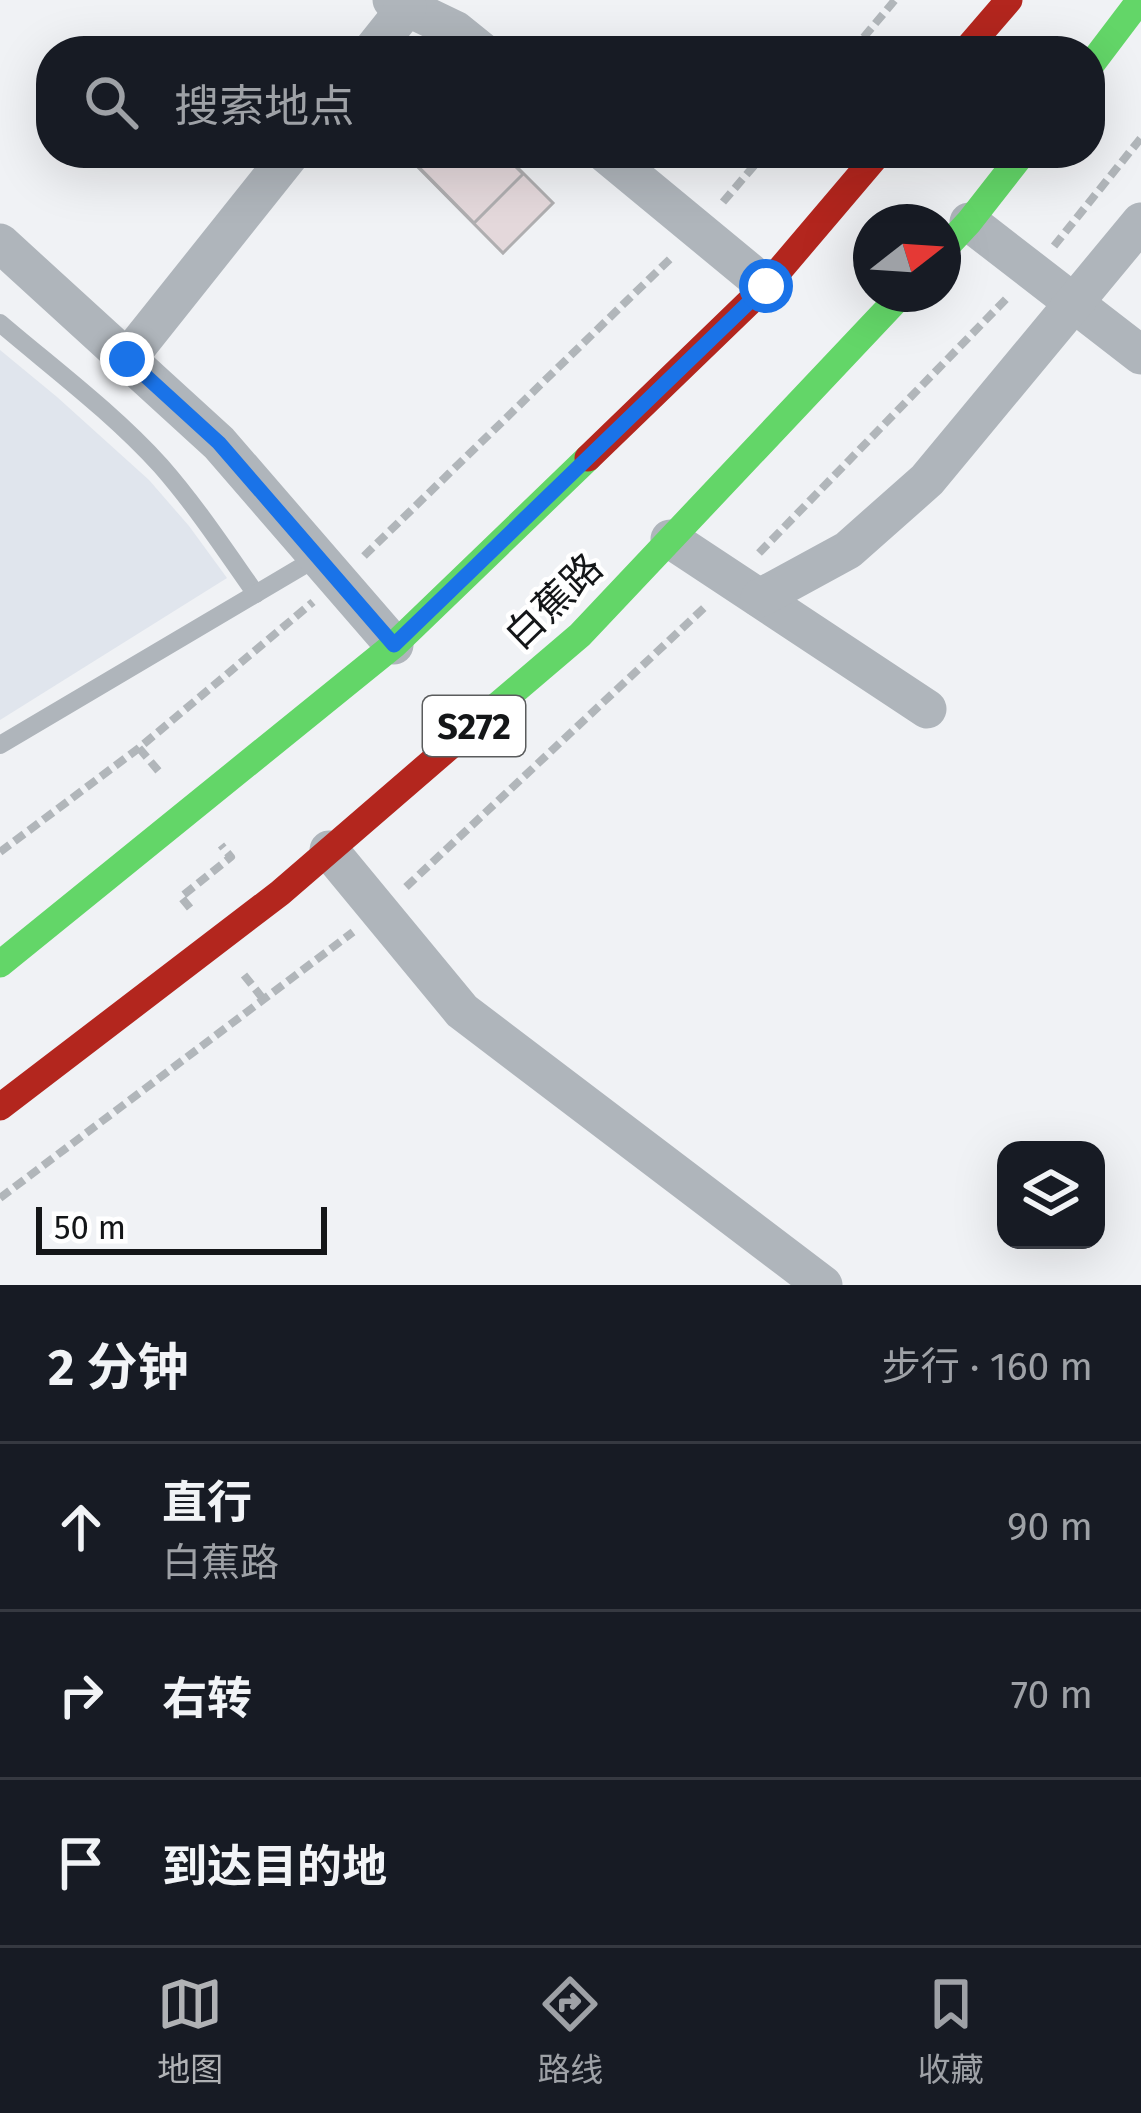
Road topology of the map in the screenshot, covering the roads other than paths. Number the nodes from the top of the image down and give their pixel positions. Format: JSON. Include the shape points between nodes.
{"nodes":[{"id":1,"x":1009,"y":0,"type":"edge"},
{"id":2,"x":399,"y":3,"type":"edge"},
{"id":3,"x":1139,"y":6,"type":"edge"},
{"id":4,"x":380,"y":36,"type":"edge"},
{"id":5,"x":462,"y":36,"type":"edge"},
{"id":6,"x":978,"y":36,"type":"edge"},
{"id":7,"x":1105,"y":48,"type":"edge"},
{"id":8,"x":279,"y":168,"type":"edge"},
{"id":9,"x":623,"y":168,"type":"edge"},
{"id":10,"x":866,"y":168,"type":"edge"},
{"id":11,"x":1011,"y":168,"type":"edge"},
{"id":12,"x":1141,"y":222,"type":"edge"},
{"id":13,"x":961,"y":230,"type":"edge"},
{"id":14,"x":961,"y":239,"type":"edge"},
{"id":15,"x":0,"y":243,"type":"edge"},
{"id":16,"x":766,"y":286,"type":"junction"},
{"id":17,"x":1073,"y":302,"type":"junction"},
{"id":18,"x":885,"y":312,"type":"edge"},
{"id":19,"x":0,"y":323,"type":"edge"},
{"id":20,"x":1141,"y":355,"type":"edge"},
{"id":21,"x":127,"y":359,"type":"junction"},
{"id":22,"x":670,"y":539,"type":"junction"},
{"id":23,"x":328,"y":569,"type":"junction"},
{"id":24,"x":256,"y":594,"type":"junction"},
{"id":25,"x":760,"y":598,"type":"junction"},
{"id":26,"x":394,"y":645,"type":"junction"},
{"id":27,"x":927,"y":709,"type":"dead end"},
{"id":28,"x":0,"y":745,"type":"edge"},
{"id":29,"x":329,"y":850,"type":"junction"},
{"id":30,"x":0,"y":964,"type":"edge"},
{"id":31,"x":0,"y":1107,"type":"edge"},
{"id":32,"x":823,"y":1285,"type":"edge"}],
"edges":[{"from":1,"to":6,"type":"main road"},
{"from":2,"to":4,"type":"street"},
{"from":2,"to":5,"type":"street"},
{"from":3,"to":7,"type":"main road"},
{"from":8,"to":21,"type":"street"},
{"from":9,"to":16,"type":"street"},
{"from":10,"to":16,"type":"main road","name":"白蕉路","number":"S272"},
{"from":11,"to":13,"type":"main road"},
{"from":12,"to":17,"type":"street"},
{"from":14,"to":17,"type":"street"},
{"from":15,"to":21,"type":"street"},
{"from":16,"to":26,"type":"main road","name":"白蕉路","number":"S272"},
{"from":17,"to":20,"type":"street"},
{"from":17,"to":25,"type":"street","via":[[927,480],[848,550]]},
{"from":18,"to":22,"type":"main road","name":"白蕉路","number":"S272"},
{"from":19,"to":24,"type":"lane","via":[[158,463]]},
{"from":21,"to":23,"type":"street","via":[[219,443]]},
{"from":22,"to":25,"type":"street"},
{"from":22,"to":29,"type":"main road","name":"白蕉路","number":"S272","via":[[580,634]]},
{"from":23,"to":24,"type":"lane"},
{"from":23,"to":26,"type":"street"},
{"from":24,"to":28,"type":"lane"},
{"from":25,"to":27,"type":"street"},
{"from":26,"to":30,"type":"main road","name":"白蕉路","number":"S272"},
{"from":29,"to":31,"type":"main road","name":"白蕉路","number":"S272"},
{"from":29,"to":32,"type":"street","via":[[462,1011]]}]}
